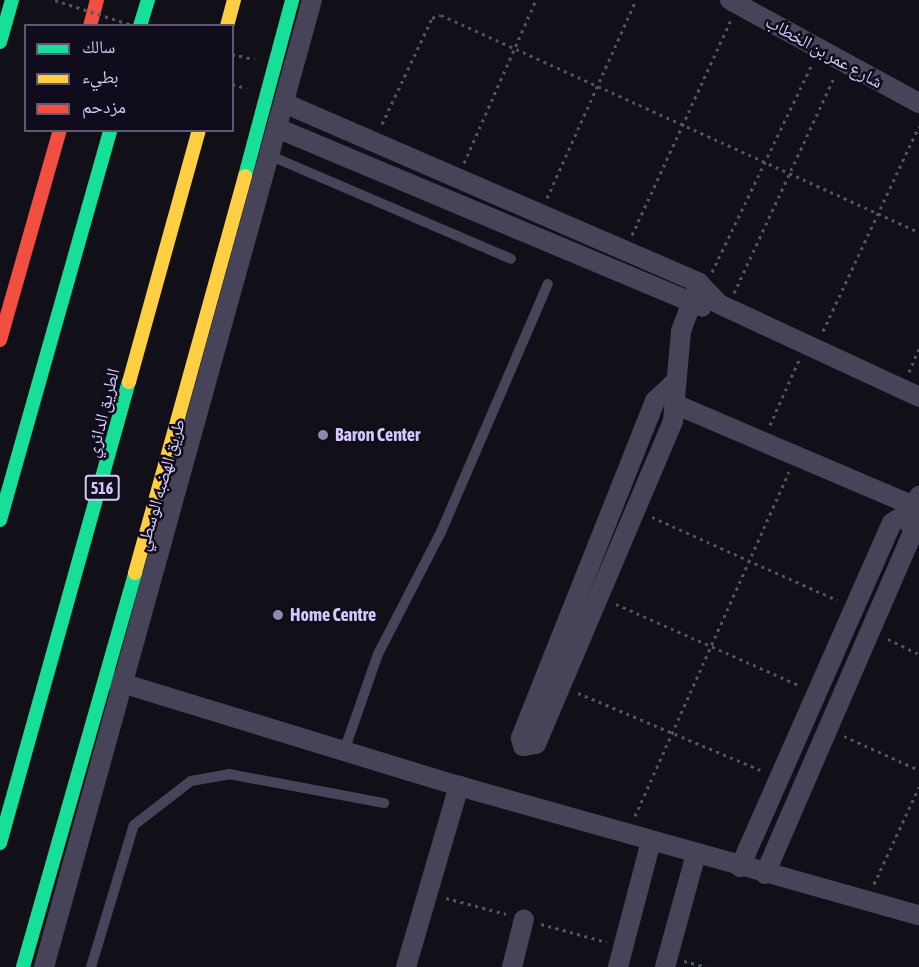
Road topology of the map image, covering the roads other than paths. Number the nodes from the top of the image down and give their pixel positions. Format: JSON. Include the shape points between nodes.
{"nodes":[{"id":1,"x":12,"y":0,"type":"edge"},
{"id":2,"x":97,"y":0,"type":"edge"},
{"id":3,"x":148,"y":0,"type":"edge"},
{"id":4,"x":234,"y":0,"type":"edge"},
{"id":5,"x":292,"y":0,"type":"edge"},
{"id":6,"x":312,"y":0,"type":"edge"},
{"id":7,"x":734,"y":2,"type":"edge"},
{"id":8,"x":91,"y":24,"type":"edge"},
{"id":9,"x":141,"y":24,"type":"edge"},
{"id":10,"x":228,"y":24,"type":"edge"},
{"id":11,"x":0,"y":42,"type":"edge"},
{"id":12,"x":285,"y":102,"type":"junction"},
{"id":13,"x":919,"y":103,"type":"edge"},
{"id":14,"x":278,"y":128,"type":"junction"},
{"id":15,"x":59,"y":132,"type":"edge"},
{"id":16,"x":109,"y":132,"type":"edge"},
{"id":17,"x":198,"y":132,"type":"edge"},
{"id":18,"x":271,"y":156,"type":"junction"},
{"id":19,"x":457,"y":177,"type":"junction"},
{"id":20,"x":447,"y":201,"type":"junction"},
{"id":21,"x":579,"y":231,"type":"junction"},
{"id":22,"x":569,"y":254,"type":"junction"},
{"id":23,"x":511,"y":259,"type":"dead end"},
{"id":24,"x":548,"y":284,"type":"dead end"},
{"id":25,"x":702,"y":285,"type":"junction"},
{"id":26,"x":689,"y":305,"type":"junction"},
{"id":27,"x":723,"y":306,"type":"junction"},
{"id":28,"x":0,"y":340,"type":"edge"},
{"id":29,"x":674,"y":383,"type":"junction"},
{"id":30,"x":910,"y":393,"type":"edge"},
{"id":31,"x":677,"y":405,"type":"junction"},
{"id":32,"x":915,"y":504,"type":"edge"},
{"id":33,"x":0,"y":520,"type":"edge"},
{"id":34,"x":850,"y":612,"type":"junction"},
{"id":35,"x":870,"y":629,"type":"junction"},
{"id":36,"x":106,"y":679,"type":"junction"},
{"id":37,"x":126,"y":685,"type":"junction"},
{"id":38,"x":800,"y":726,"type":"junction"},
{"id":39,"x":825,"y":732,"type":"junction"},
{"id":40,"x":344,"y":751,"type":"junction"},
{"id":41,"x":459,"y":786,"type":"junction"},
{"id":42,"x":384,"y":803,"type":"dead end"},
{"id":43,"x":651,"y":841,"type":"junction"},
{"id":44,"x":0,"y":843,"type":"edge"},
{"id":45,"x":696,"y":854,"type":"junction"},
{"id":46,"x":740,"y":867,"type":"junction"},
{"id":47,"x":765,"y":874,"type":"junction"},
{"id":48,"x":919,"y":915,"type":"edge"},
{"id":49,"x":524,"y":919,"type":"dead end"},
{"id":50,"x":23,"y":967,"type":"edge"},
{"id":51,"x":44,"y":967,"type":"edge"},
{"id":52,"x":91,"y":967,"type":"edge"},
{"id":53,"x":406,"y":967,"type":"edge"},
{"id":54,"x":512,"y":967,"type":"edge"},
{"id":55,"x":618,"y":967,"type":"edge"},
{"id":56,"x":665,"y":967,"type":"edge"}],
"edges":[{"from":1,"to":11,"type":"main road"},
{"from":2,"to":8,"type":"main road"},
{"from":3,"to":9,"type":"main road"},
{"from":4,"to":10,"type":"main road"},
{"from":5,"to":36,"type":"main road","name":"طريق الهضبه الوسطي"},
{"from":6,"to":12,"type":"street","name":"طريق الهضبه الوسطي"},
{"from":7,"to":13,"type":"street","name":"شارع عمر بن الخطاب"},
{"from":12,"to":14,"type":"street","name":"طريق الهضبه الوسطي"},
{"from":12,"to":19,"type":"street"},
{"from":14,"to":18,"type":"street","name":"طريق الهضبه الوسطي"},
{"from":14,"to":20,"type":"street"},
{"from":15,"to":28,"type":"main road"},
{"from":16,"to":33,"type":"main road"},
{"from":17,"to":44,"type":"main road","name":"الطريق الدائري","number":"516"},
{"from":18,"to":23,"type":"lane"},
{"from":18,"to":37,"type":"street","name":"طريق الهضبه الوسطي"},
{"from":19,"to":20,"type":"street"},
{"from":19,"to":21,"type":"street"},
{"from":20,"to":22,"type":"street"},
{"from":21,"to":22,"type":"street"},
{"from":21,"to":25,"type":"street"},
{"from":22,"to":26,"type":"street"},
{"from":24,"to":40,"type":"lane","via":[[441,532],[378,654]]},
{"from":25,"to":26,"type":"street"},
{"from":25,"to":27,"type":"street"},
{"from":26,"to":27,"type":"street"},
{"from":26,"to":29,"type":"street"},
{"from":27,"to":30,"type":"street"},
{"from":29,"to":31,"type":"street"},
{"from":29,"to":31,"type":"street","via":[[655,401],[521,738],[524,746],[536,744]]},
{"from":31,"to":32,"type":"street"},
{"from":32,"to":34,"type":"street","via":[[892,524]]},
{"from":32,"to":35,"type":"street","via":[[912,535]]},
{"from":34,"to":35,"type":"street"},
{"from":34,"to":38,"type":"street"},
{"from":35,"to":39,"type":"street"},
{"from":36,"to":37,"type":"street"},
{"from":36,"to":50,"type":"main road","name":"طريق الهضبه الوسطي"},
{"from":37,"to":40,"type":"street"},
{"from":37,"to":51,"type":"street","name":"طريق الهضبه الوسطي"},
{"from":38,"to":39,"type":"street"},
{"from":38,"to":46,"type":"street"},
{"from":39,"to":47,"type":"street"},
{"from":40,"to":41,"type":"street"},
{"from":41,"to":43,"type":"street"},
{"from":41,"to":53,"type":"street"},
{"from":42,"to":52,"type":"lane","via":[[229,774],[191,781],[135,825]]},
{"from":43,"to":45,"type":"street"},
{"from":43,"to":55,"type":"street"},
{"from":45,"to":46,"type":"street"},
{"from":45,"to":56,"type":"street"},
{"from":46,"to":47,"type":"street"},
{"from":47,"to":48,"type":"street"},
{"from":49,"to":54,"type":"street"}]}
